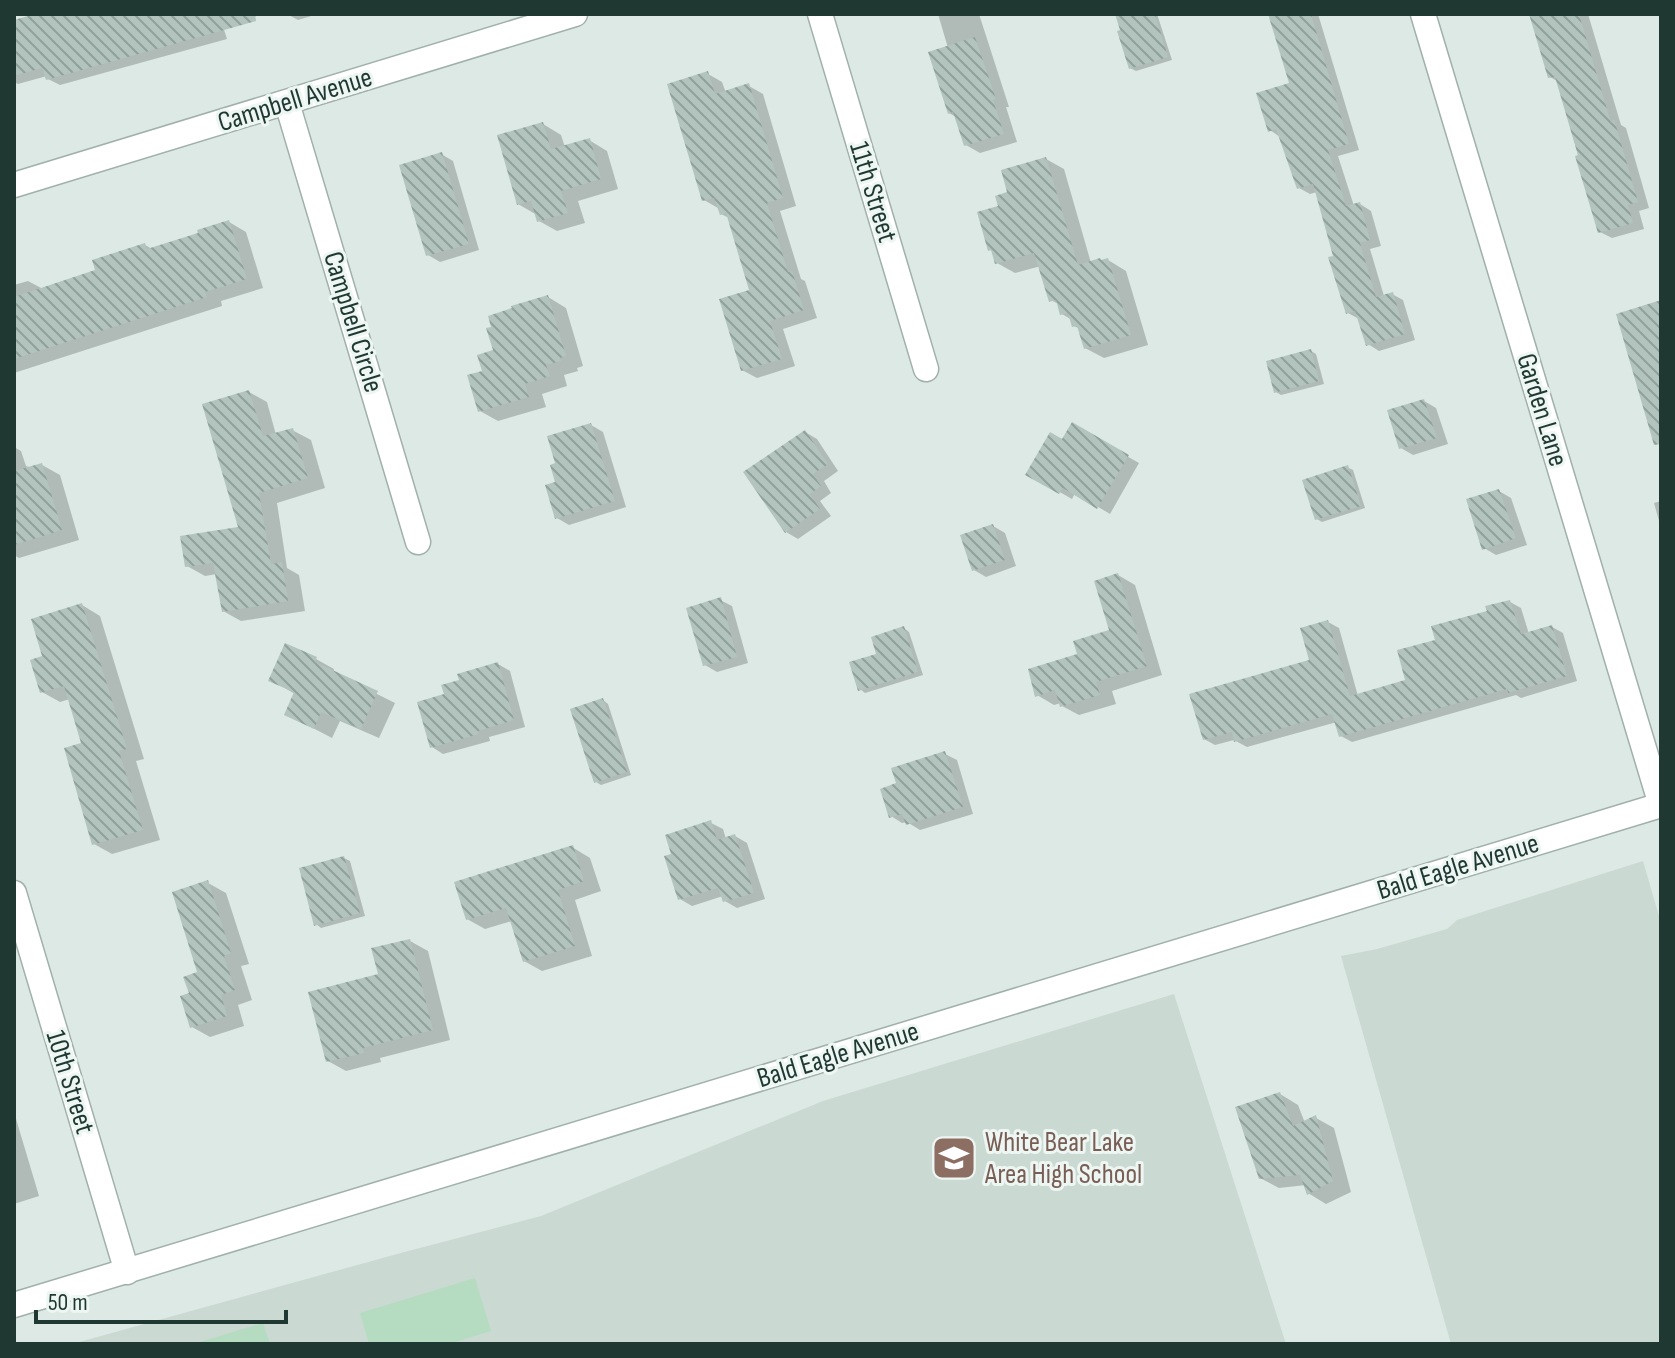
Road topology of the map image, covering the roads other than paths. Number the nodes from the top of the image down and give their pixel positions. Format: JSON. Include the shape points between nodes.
{"nodes":[{"id":1,"x":575,"y":14,"type":"edge"},
{"id":2,"x":820,"y":14,"type":"edge"},
{"id":3,"x":1423,"y":14,"type":"edge"},
{"id":4,"x":287,"y":103,"type":"junction"},
{"id":5,"x":14,"y":185,"type":"edge"},
{"id":6,"x":926,"y":369,"type":"dead end"},
{"id":7,"x":418,"y":542,"type":"dead end"},
{"id":8,"x":1661,"y":805,"type":"edge"},
{"id":9,"x":14,"y":893,"type":"edge"},
{"id":10,"x":127,"y":1272,"type":"junction"},
{"id":11,"x":14,"y":1305,"type":"edge"}],
"edges":[{"from":1,"to":4,"type":"street","name":"Campbell Avenue"},
{"from":2,"to":6,"type":"street","name":"11th Street"},
{"from":3,"to":8,"type":"street","name":"Garden Lane"},
{"from":4,"to":5,"type":"street","name":"Campbell Avenue"},
{"from":4,"to":7,"type":"street","name":"Campbell Circle"},
{"from":8,"to":10,"type":"street","name":"Bald Eagle Avenue"},
{"from":9,"to":10,"type":"street","name":"10th Street"},
{"from":10,"to":11,"type":"street","name":"Bald Eagle Avenue"}]}
